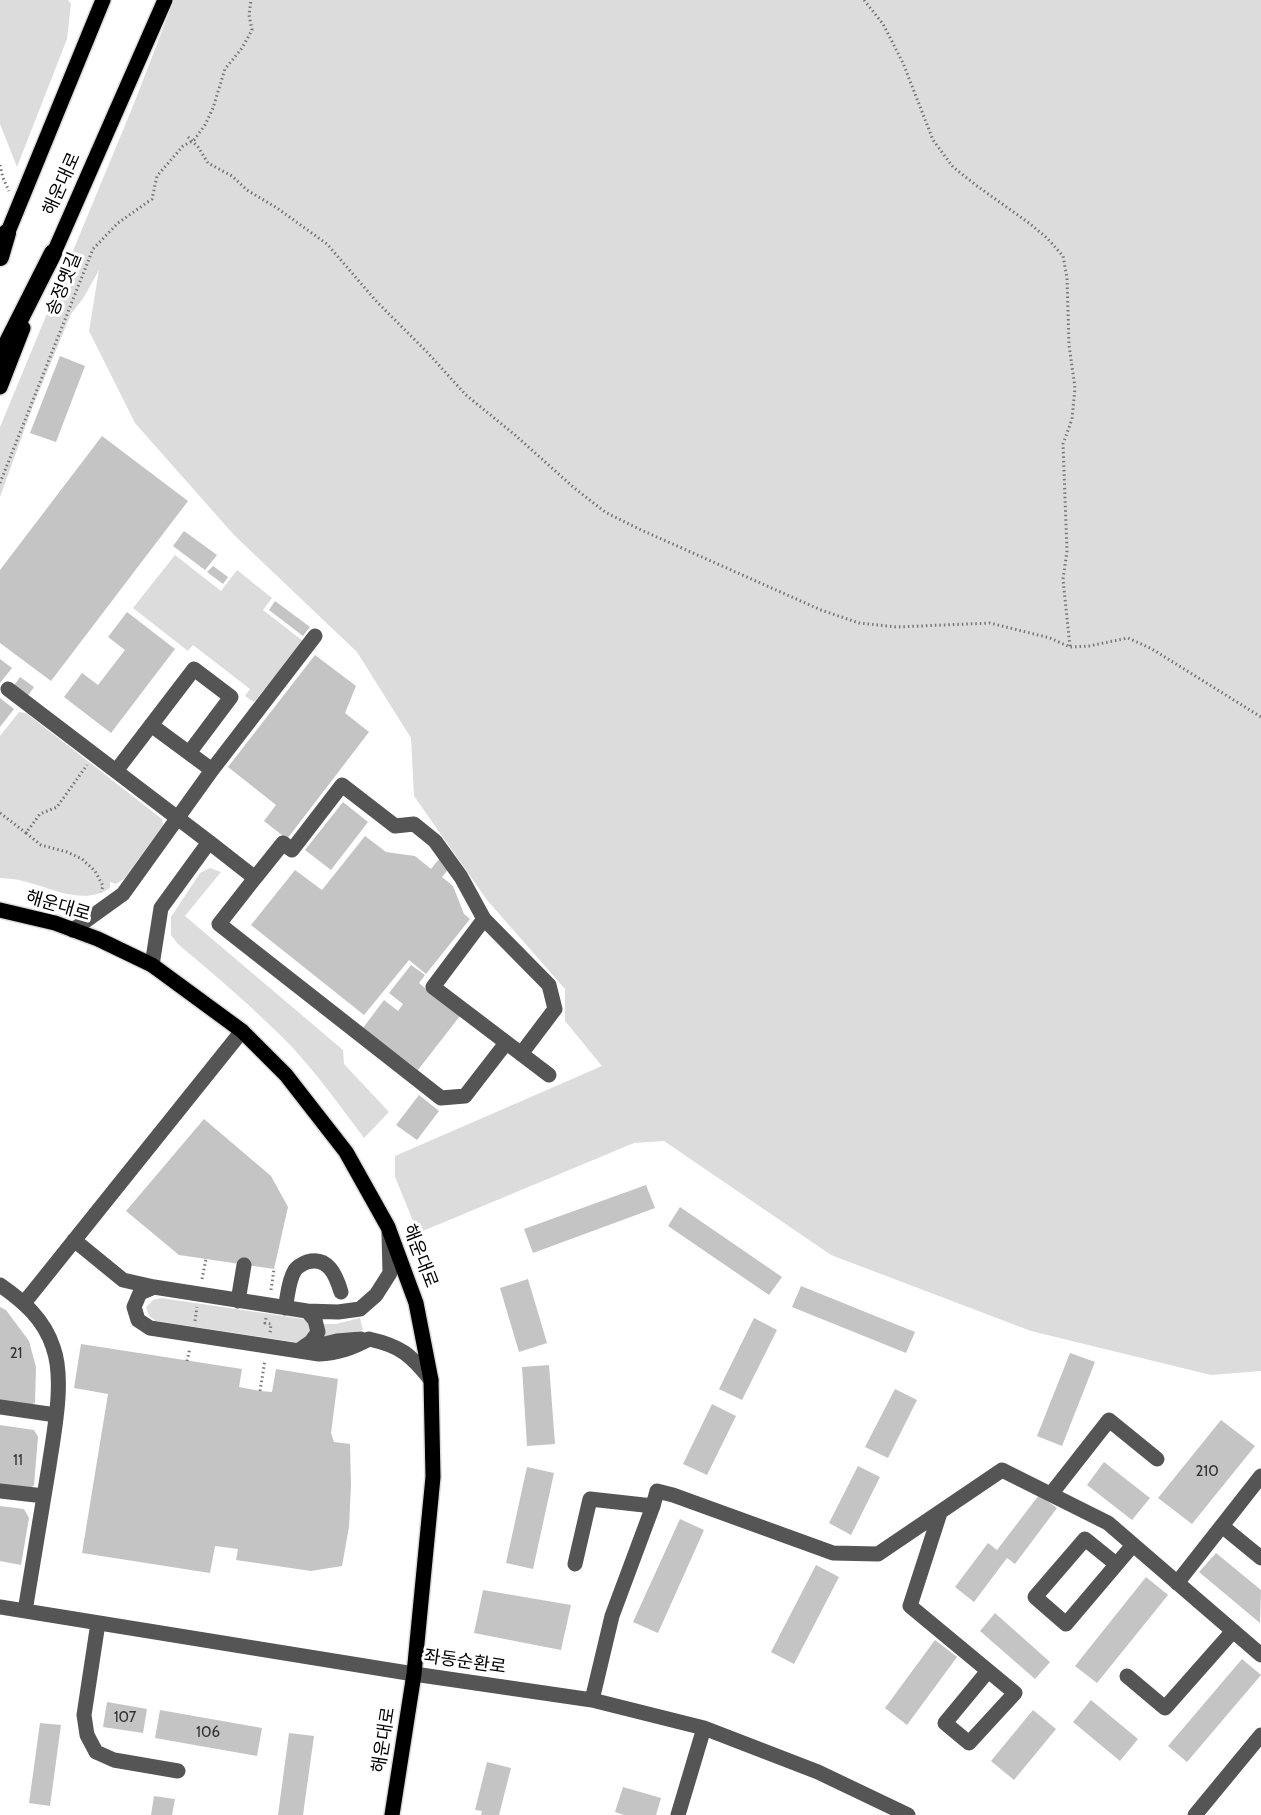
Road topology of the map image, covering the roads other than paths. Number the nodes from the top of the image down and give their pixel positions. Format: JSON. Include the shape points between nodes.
{"nodes":[{"id":1,"x":103,"y":0,"type":"edge"},
{"id":2,"x":165,"y":0,"type":"edge"},
{"id":3,"x":8,"y":233,"type":"joint"},
{"id":4,"x":53,"y":253,"type":"junction"},
{"id":5,"x":0,"y":255,"type":"edge"},
{"id":6,"x":0,"y":358,"type":"edge"},
{"id":7,"x":0,"y":387,"type":"edge"},
{"id":8,"x":315,"y":636,"type":"dead end"},
{"id":9,"x":8,"y":689,"type":"dead end"},
{"id":10,"x":151,"y":725,"type":"junction"},
{"id":11,"x":189,"y":753,"type":"junction"},
{"id":12,"x":212,"y":770,"type":"junction"},
{"id":13,"x":116,"y":771,"type":"junction"},
{"id":14,"x":177,"y":818,"type":"junction"},
{"id":15,"x":209,"y":842,"type":"junction"},
{"id":16,"x":255,"y":878,"type":"junction"},
{"id":17,"x":0,"y":910,"type":"edge"},
{"id":18,"x":484,"y":919,"type":"junction"},
{"id":19,"x":73,"y":930,"type":"junction"},
{"id":20,"x":152,"y":965,"type":"junction"},
{"id":21,"x":242,"y":1031,"type":"junction"},
{"id":22,"x":507,"y":1043,"type":"junction"},
{"id":23,"x":520,"y":1054,"type":"junction"},
{"id":24,"x":549,"y":1075,"type":"dead end"},
{"id":25,"x":388,"y":1227,"type":"junction"},
{"id":26,"x":74,"y":1240,"type":"junction"},
{"id":27,"x":244,"y":1265,"type":"dead end"},
{"id":28,"x":123,"y":1280,"type":"junction"},
{"id":29,"x":0,"y":1285,"type":"edge"},
{"id":30,"x":154,"y":1287,"type":"junction"},
{"id":31,"x":341,"y":1292,"type":"dead end"},
{"id":32,"x":238,"y":1300,"type":"junction"},
{"id":33,"x":24,"y":1303,"type":"junction"},
{"id":34,"x":134,"y":1306,"type":"junction"},
{"id":35,"x":285,"y":1308,"type":"junction"},
{"id":36,"x":307,"y":1311,"type":"junction"},
{"id":37,"x":299,"y":1350,"type":"junction"},
{"id":38,"x":431,"y":1380,"type":"junction"},
{"id":39,"x":0,"y":1407,"type":"edge"},
{"id":40,"x":56,"y":1415,"type":"junction"},
{"id":41,"x":1157,"y":1459,"type":"dead end"},
{"id":42,"x":1261,"y":1476,"type":"edge"},
{"id":43,"x":0,"y":1491,"type":"edge"},
{"id":44,"x":1051,"y":1494,"type":"junction"},
{"id":45,"x":44,"y":1496,"type":"junction"},
{"id":46,"x":653,"y":1506,"type":"junction"},
{"id":47,"x":939,"y":1513,"type":"junction"},
{"id":48,"x":1222,"y":1526,"type":"junction"},
{"id":49,"x":1133,"y":1545,"type":"junction"},
{"id":50,"x":1261,"y":1558,"type":"edge"},
{"id":51,"x":575,"y":1564,"type":"dead end"},
{"id":52,"x":1116,"y":1564,"type":"junction"},
{"id":53,"x":1177,"y":1582,"type":"junction"},
{"id":54,"x":0,"y":1607,"type":"edge"},
{"id":55,"x":25,"y":1611,"type":"junction"},
{"id":56,"x":98,"y":1623,"type":"junction"},
{"id":57,"x":1233,"y":1631,"type":"junction"},
{"id":58,"x":1261,"y":1655,"type":"edge"},
{"id":59,"x":988,"y":1671,"type":"junction"},
{"id":60,"x":414,"y":1674,"type":"junction"},
{"id":61,"x":1127,"y":1676,"type":"dead end"},
{"id":62,"x":592,"y":1700,"type":"junction"},
{"id":63,"x":704,"y":1728,"type":"junction"},
{"id":64,"x":1261,"y":1735,"type":"edge"},
{"id":65,"x":178,"y":1770,"type":"dead end"},
{"id":66,"x":392,"y":1815,"type":"edge"},
{"id":67,"x":678,"y":1815,"type":"edge"},
{"id":68,"x":908,"y":1815,"type":"edge"},
{"id":69,"x":1195,"y":1815,"type":"edge"}],
"edges":[{"from":1,"to":3,"type":"main road","name":"해운대로"},
{"from":2,"to":4,"type":"main road","name":"해운대로"},
{"from":3,"to":5,"type":"highway"},
{"from":4,"to":6,"type":"highway"},
{"from":4,"to":7,"type":"main road","name":"해운대로"},
{"from":8,"to":12,"type":"street"},
{"from":9,"to":13,"type":"street"},
{"from":10,"to":11,"type":"street"},
{"from":10,"to":11,"type":"street","via":[[194,669],[231,697]]},
{"from":10,"to":13,"type":"street"},
{"from":11,"to":12,"type":"street"},
{"from":12,"to":14,"type":"street"},
{"from":13,"to":14,"type":"street"},
{"from":14,"to":15,"type":"street"},
{"from":14,"to":19,"type":"street","via":[[123,894]]},
{"from":15,"to":16,"type":"street"},
{"from":15,"to":20,"type":"street","via":[[161,908]]},
{"from":16,"to":18,"type":"street","via":[[283,843],[292,850],[342,785],[394,826],[414,824],[435,841]]},
{"from":16,"to":22,"type":"street","via":[[219,924],[441,1098],[465,1096]]},
{"from":17,"to":19,"type":"main road","name":"해운대로"},
{"from":18,"to":22,"type":"street","via":[[433,987]]},
{"from":18,"to":23,"type":"street","via":[[549,985],[555,1009]]},
{"from":19,"to":20,"type":"main road","name":"해운대로"},
{"from":20,"to":21,"type":"main road","name":"해운대로"},
{"from":21,"to":25,"type":"main road","name":"해운대로","via":[[286,1075],[346,1152]]},
{"from":21,"to":26,"type":"street"},
{"from":22,"to":23,"type":"street"},
{"from":23,"to":24,"type":"street"},
{"from":25,"to":36,"type":"street","via":[[390,1273],[376,1295],[360,1309]]},
{"from":25,"to":38,"type":"main road","name":"해운대로","via":[[417,1303]]},
{"from":26,"to":28,"type":"street"},
{"from":26,"to":33,"type":"street"},
{"from":27,"to":32,"type":"street"},
{"from":28,"to":30,"type":"street"},
{"from":28,"to":34,"type":"street"},
{"from":29,"to":33,"type":"street"},
{"from":30,"to":32,"type":"street"},
{"from":30,"to":34,"type":"street","via":[[140,1293]]},
{"from":31,"to":35,"type":"street","via":[[332,1269],[314,1260],[301,1264],[294,1272]]},
{"from":32,"to":35,"type":"street"},
{"from":33,"to":40,"type":"street","via":[[39,1318],[54,1347],[58,1376]]},
{"from":34,"to":37,"type":"street","via":[[138,1320],[150,1328]]},
{"from":35,"to":36,"type":"street"},
{"from":36,"to":37,"type":"street","via":[[318,1332]]},
{"from":37,"to":38,"type":"street","via":[[369,1339],[391,1344],[414,1359]]},
{"from":38,"to":60,"type":"main road","name":"해운대로","via":[[433,1477]]},
{"from":39,"to":40,"type":"street"},
{"from":40,"to":45,"type":"street"},
{"from":41,"to":44,"type":"street","via":[[1109,1420]]},
{"from":42,"to":48,"type":"street"},
{"from":43,"to":45,"type":"street"},
{"from":44,"to":47,"type":"street","via":[[1002,1470]]},
{"from":44,"to":49,"type":"street","via":[[1108,1523]]},
{"from":45,"to":55,"type":"street"},
{"from":46,"to":47,"type":"street","via":[[657,1491],[673,1495],[833,1553],[878,1554]]},
{"from":46,"to":51,"type":"street","via":[[590,1499]]},
{"from":46,"to":62,"type":"street","via":[[612,1616]]},
{"from":47,"to":59,"type":"street","via":[[910,1606]]},
{"from":48,"to":50,"type":"street"},
{"from":48,"to":53,"type":"street"},
{"from":49,"to":52,"type":"street"},
{"from":49,"to":53,"type":"street"},
{"from":52,"to":52,"type":"street","via":[[1066,1624],[1035,1597],[1085,1539]]},
{"from":53,"to":57,"type":"street"},
{"from":54,"to":55,"type":"street","name":"좌동순환로"},
{"from":55,"to":56,"type":"street","name":"좌동순환로"},
{"from":56,"to":60,"type":"street","name":"좌동순환로"},
{"from":56,"to":65,"type":"street","via":[[84,1715],[87,1735],[96,1752],[114,1760]]},
{"from":57,"to":58,"type":"street"},
{"from":57,"to":61,"type":"street","via":[[1165,1708]]},
{"from":59,"to":59,"type":"street","via":[[1015,1693],[969,1743],[945,1723]]},
{"from":60,"to":62,"type":"street","name":"좌동순환로"},
{"from":60,"to":66,"type":"main road","name":"해운대로"},
{"from":62,"to":63,"type":"street","name":"좌동순환로"},
{"from":63,"to":67,"type":"street"},
{"from":63,"to":68,"type":"street","name":"좌동순환로","via":[[818,1772]]},
{"from":64,"to":69,"type":"street"}]}
